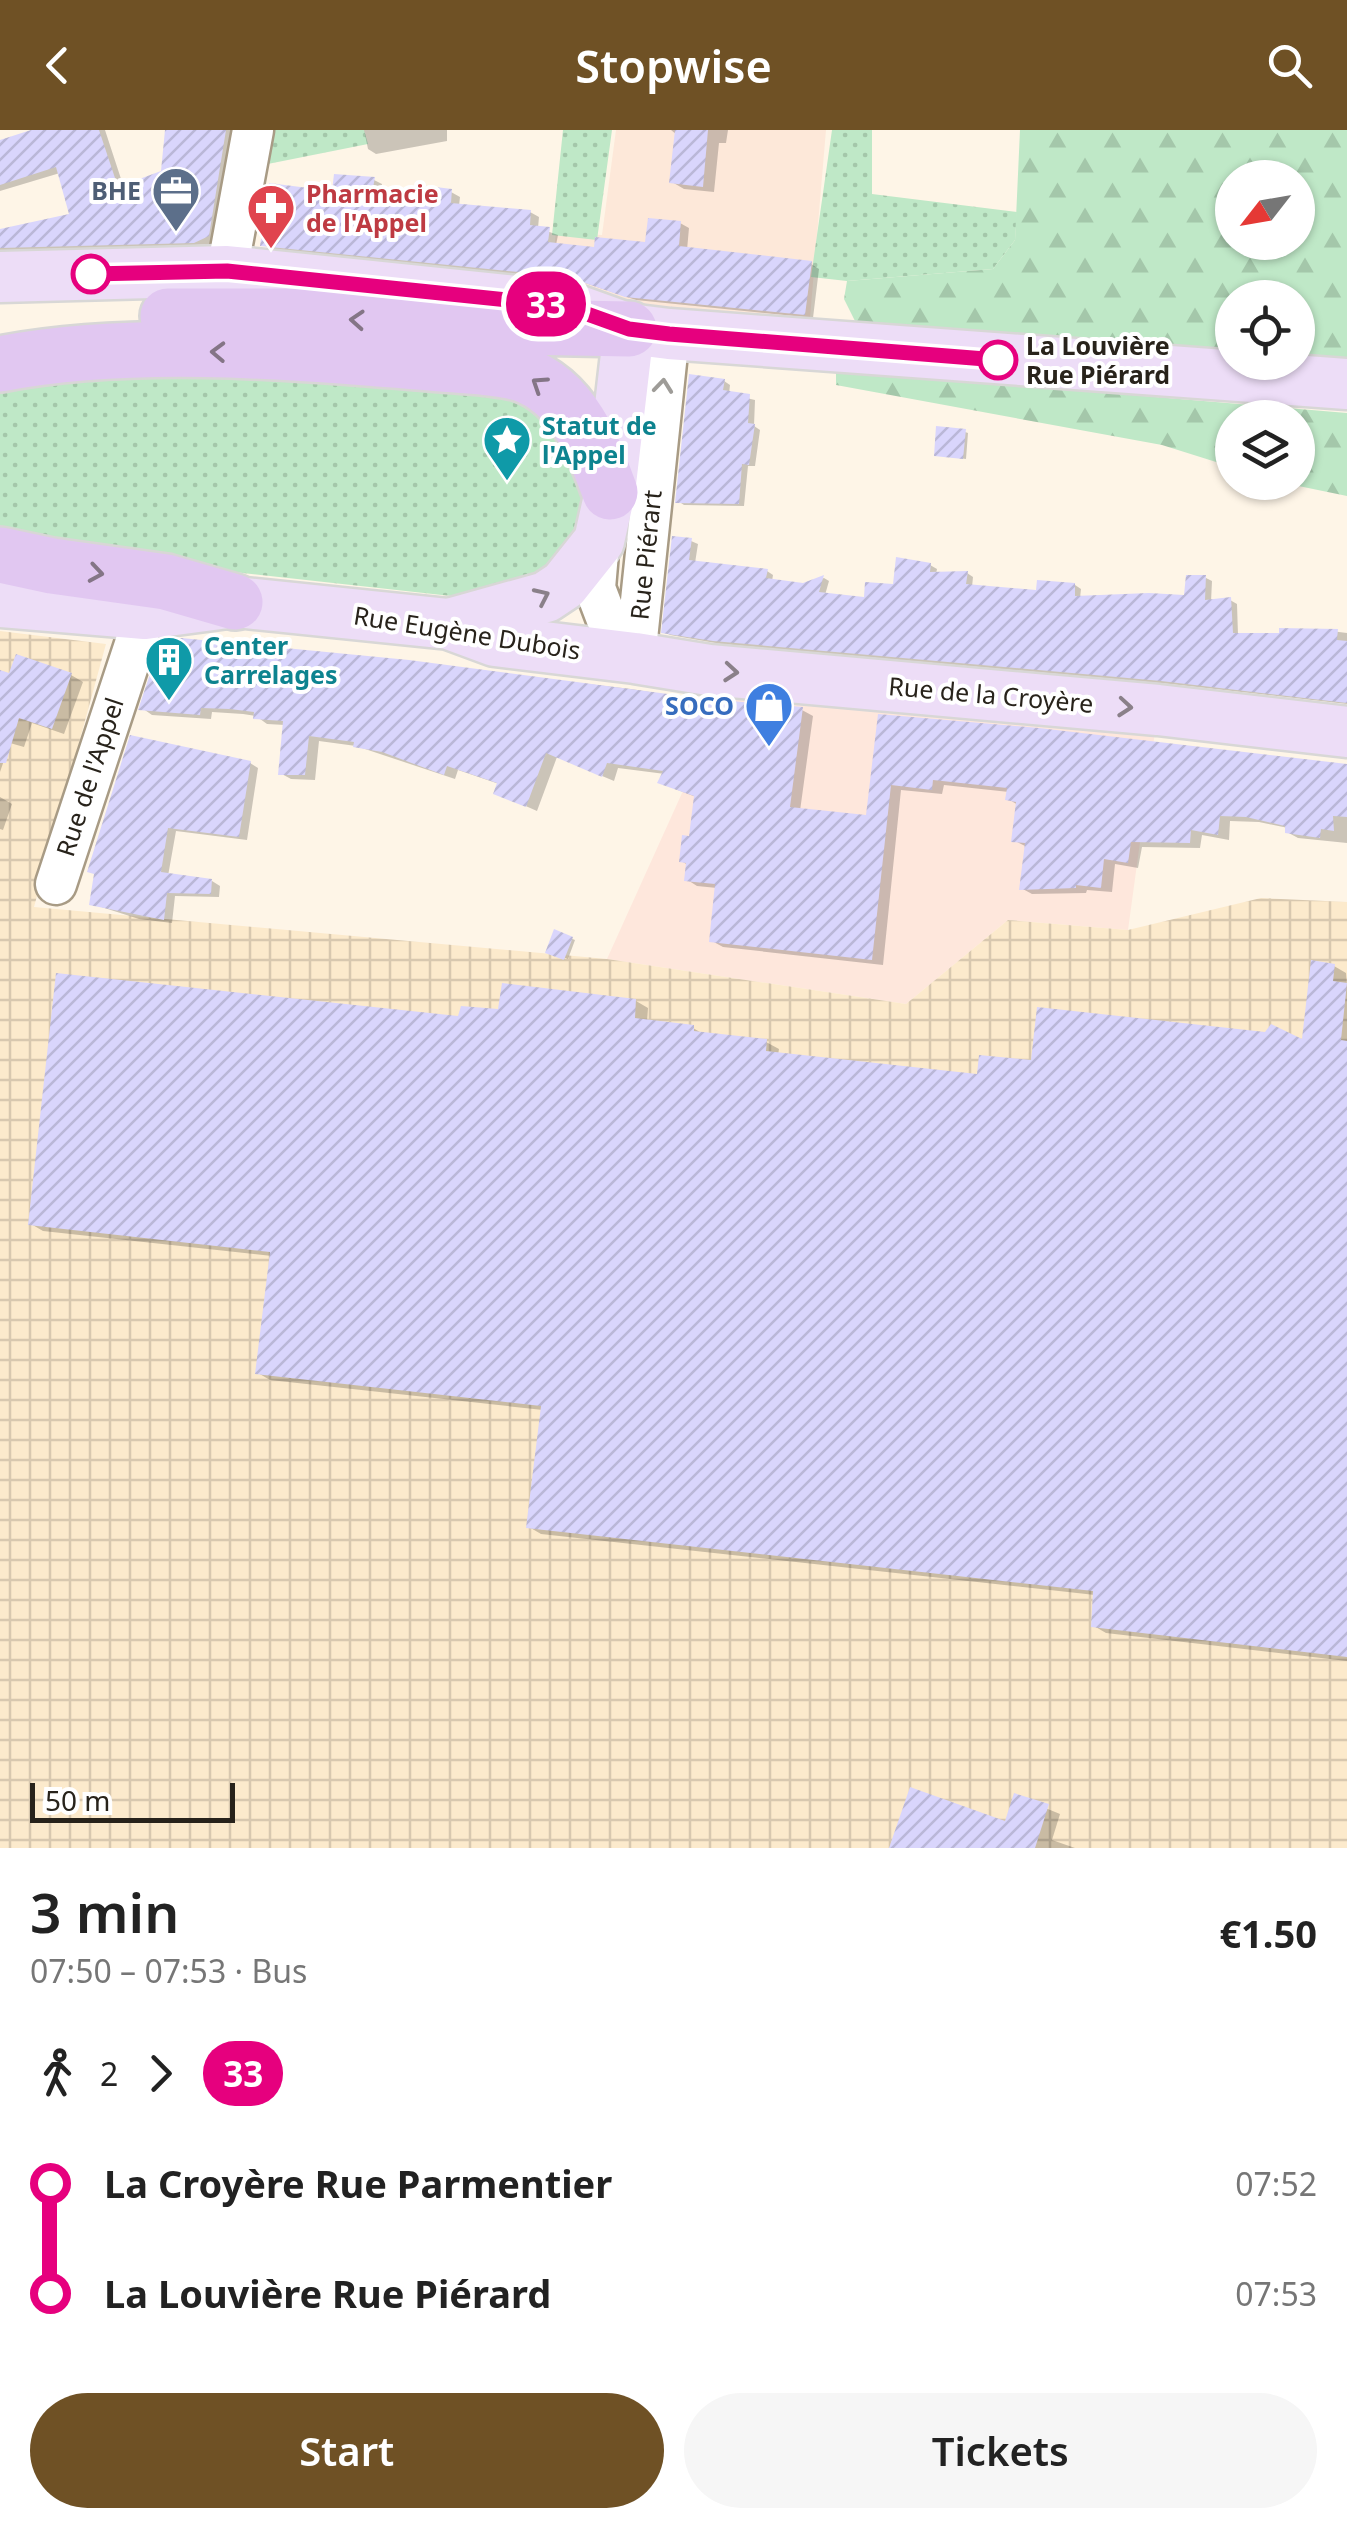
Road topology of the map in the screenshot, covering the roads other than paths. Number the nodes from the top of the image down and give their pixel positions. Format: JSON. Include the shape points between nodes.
{"nodes":[{"id":1,"x":253,"y":130,"type":"edge"},
{"id":2,"x":227,"y":271,"type":"junction"},
{"id":3,"x":0,"y":277,"type":"edge"},
{"id":4,"x":649,"y":332,"type":"junction"},
{"id":5,"x":2,"y":350,"type":"edge"},
{"id":6,"x":1347,"y":384,"type":"edge"},
{"id":7,"x":604,"y":517,"type":"junction"},
{"id":8,"x":0,"y":554,"type":"edge"},
{"id":9,"x":0,"y":602,"type":"edge"},
{"id":10,"x":235,"y":602,"type":"junction"},
{"id":11,"x":145,"y":614,"type":"junction"},
{"id":12,"x":449,"y":624,"type":"junction"},
{"id":13,"x":635,"y":658,"type":"junction"},
{"id":14,"x":1347,"y":732,"type":"edge"},
{"id":15,"x":56,"y":884,"type":"dead end"}],
"edges":[{"from":1,"to":2,"type":"street"},
{"from":2,"to":3,"type":"main road"},
{"from":2,"to":4,"type":"main road","via":[[565,306]]},
{"from":4,"to":5,"type":"highway","one_way":true,"via":[[192,314],[101,322]]},
{"from":4,"to":6,"type":"main road"},
{"from":4,"to":7,"type":"main road"},
{"from":13,"to":4,"type":"street","name":"Rue Piérart","one_way":true},
{"from":7,"to":5,"type":"highway","one_way":true,"via":[[583,426],[550,390],[523,374],[482,366],[206,352]]},
{"from":12,"to":7,"type":"main road","one_way":true,"via":[[564,585]]},
{"from":7,"to":13,"type":"street","via":[[595,588]]},
{"from":8,"to":10,"type":"highway","one_way":true,"via":[[166,582]]},
{"from":9,"to":11,"type":"main road","name":"Rue Eugène Dubois"},
{"from":10,"to":11,"type":"main road","name":"Rue Eugène Dubois"},
{"from":10,"to":12,"type":"main road","name":"Rue Eugène Dubois"},
{"from":11,"to":15,"type":"street","name":"Rue de l'Appel"},
{"from":12,"to":13,"type":"main road","name":"Rue Eugène Dubois","via":[[495,641]]},
{"from":13,"to":14,"type":"main road","name":"Rue de la Croyère","one_way":true}]}
